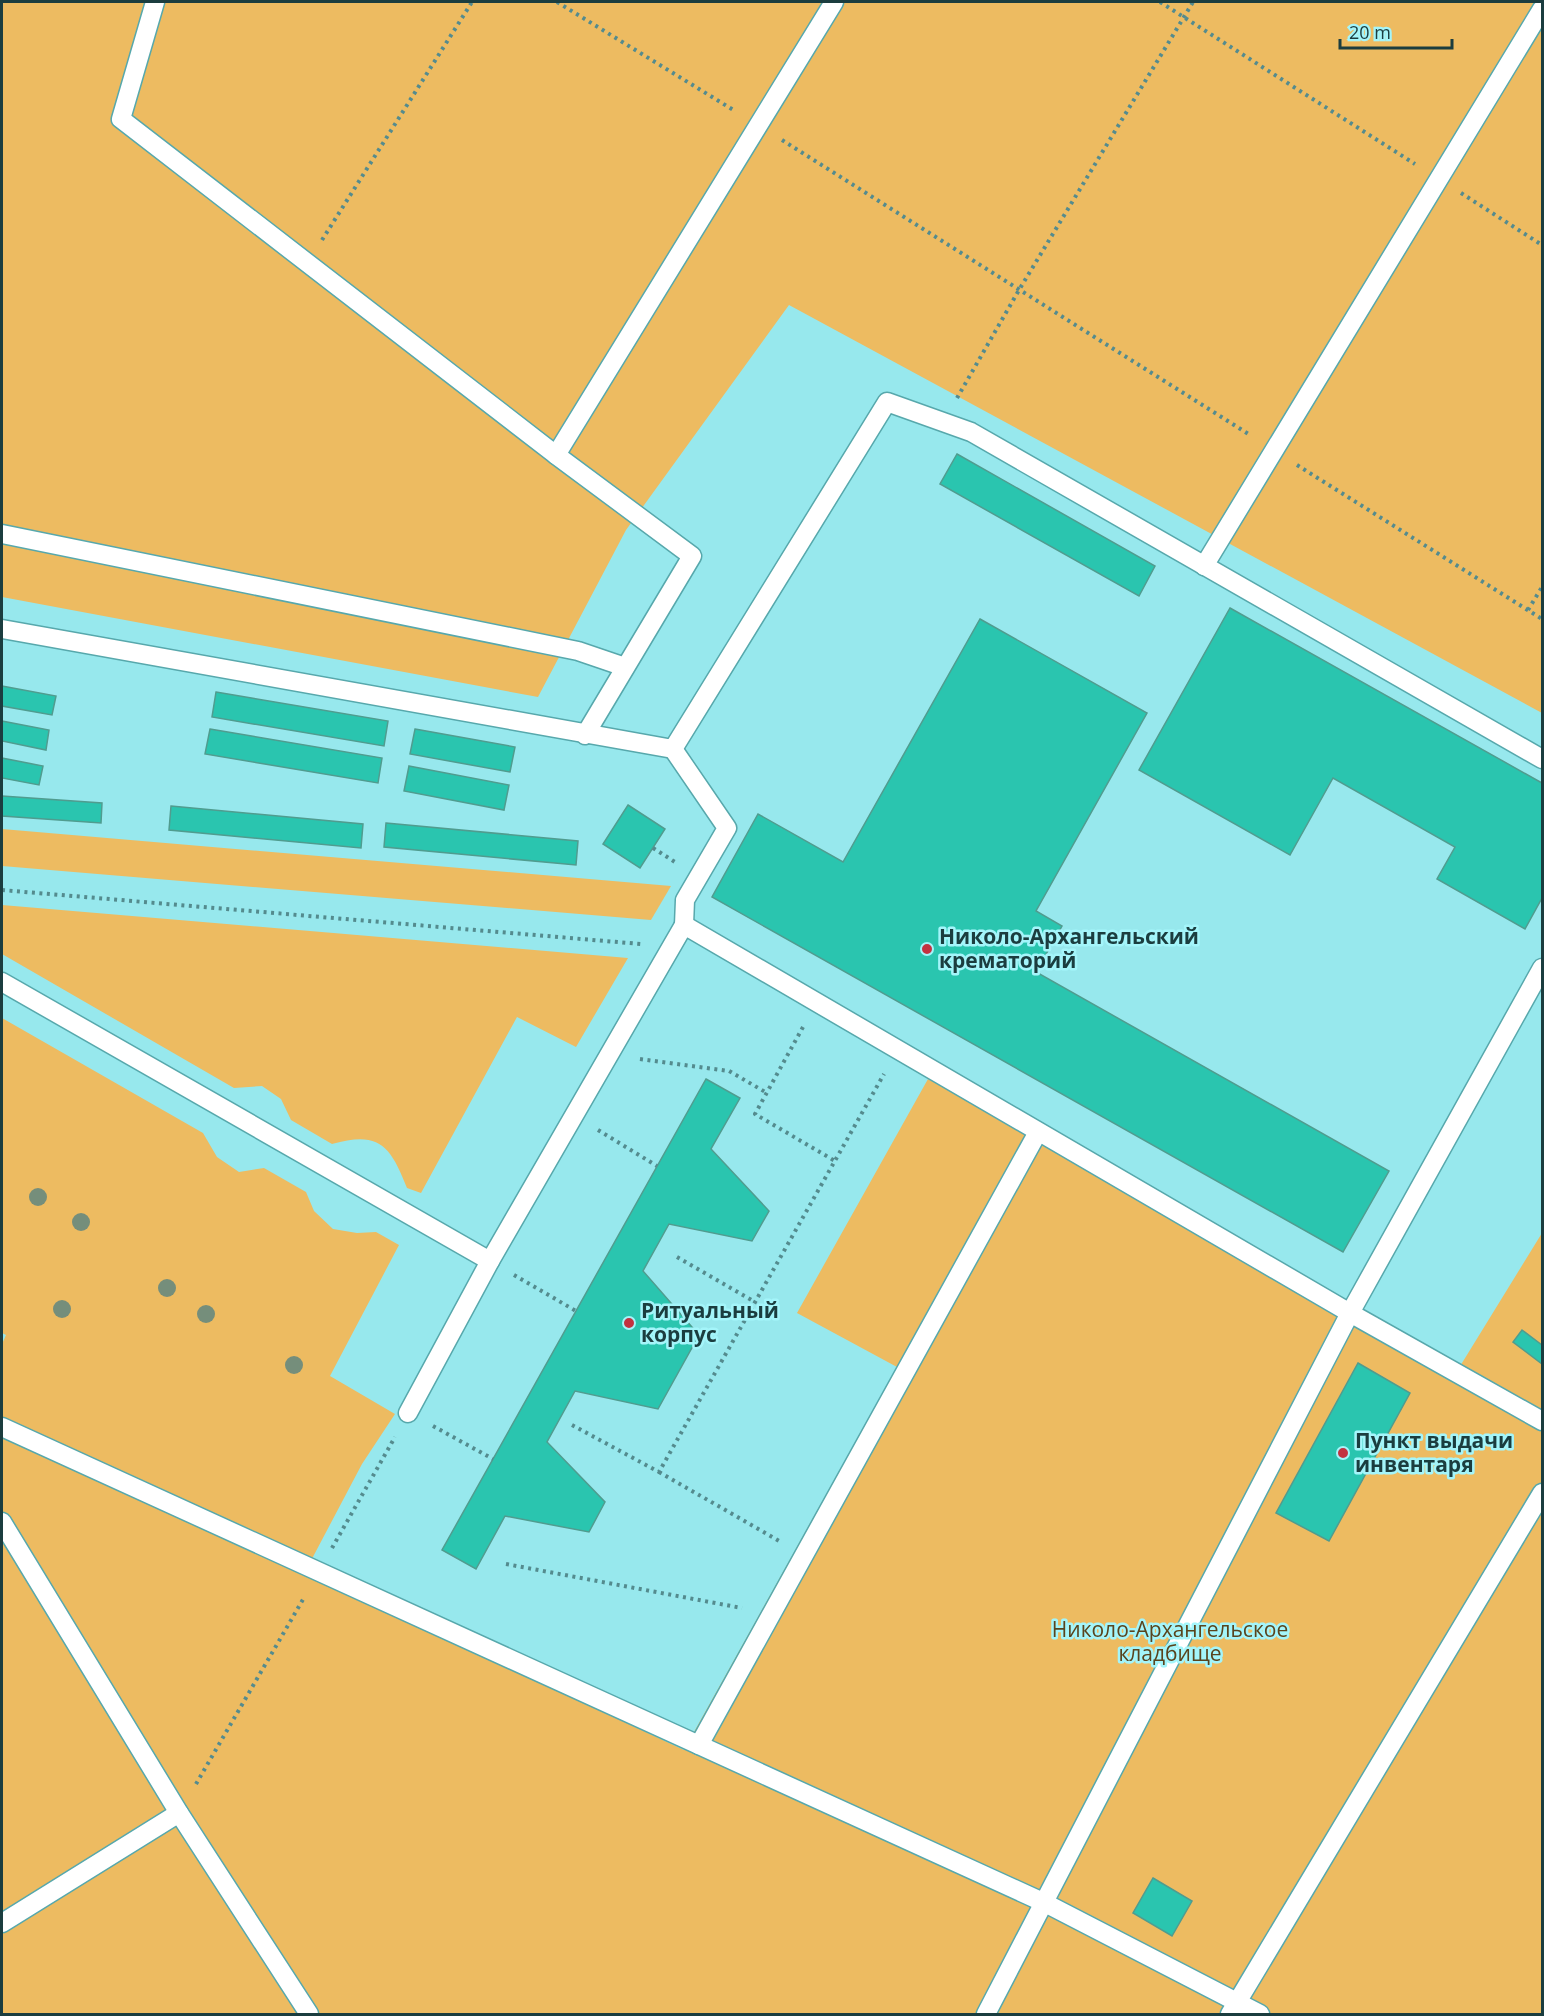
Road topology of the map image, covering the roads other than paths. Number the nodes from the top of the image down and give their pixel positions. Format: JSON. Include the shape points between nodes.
{"nodes":[{"id":1,"x":155,"y":2,"type":"edge"},
{"id":2,"x":834,"y":2,"type":"edge"},
{"id":3,"x":1542,"y":9,"type":"edge"},
{"id":4,"x":556,"y":455,"type":"junction"},
{"id":5,"x":2,"y":534,"type":"edge"},
{"id":6,"x":1204,"y":566,"type":"junction"},
{"id":7,"x":2,"y":629,"type":"edge"},
{"id":8,"x":625,"y":667,"type":"junction"},
{"id":9,"x":585,"y":735,"type":"junction"},
{"id":10,"x":673,"y":749,"type":"junction"},
{"id":11,"x":1542,"y":759,"type":"edge"},
{"id":12,"x":684,"y":925,"type":"junction"},
{"id":13,"x":1542,"y":968,"type":"edge"},
{"id":14,"x":2,"y":982,"type":"edge"},
{"id":15,"x":1038,"y":1132,"type":"junction"},
{"id":16,"x":490,"y":1261,"type":"junction"},
{"id":17,"x":1350,"y":1313,"type":"junction"},
{"id":18,"x":408,"y":1413,"type":"road end"},
{"id":19,"x":1542,"y":1421,"type":"edge"},
{"id":20,"x":2,"y":1427,"type":"edge"},
{"id":21,"x":1542,"y":1493,"type":"edge"},
{"id":22,"x":2,"y":1522,"type":"edge"},
{"id":23,"x":699,"y":1745,"type":"junction"},
{"id":24,"x":179,"y":1813,"type":"junction"},
{"id":25,"x":1045,"y":1903,"type":"junction"},
{"id":26,"x":2,"y":1923,"type":"edge"},
{"id":27,"x":1233,"y":2008,"type":"edge"},
{"id":28,"x":309,"y":2014,"type":"edge"},
{"id":29,"x":986,"y":2014,"type":"edge"},
{"id":30,"x":1260,"y":2014,"type":"edge"}],
"edges":[{"from":1,"to":4,"type":"lane","via":[[121,119]]},
{"from":2,"to":4,"type":"lane"},
{"from":3,"to":6,"type":"lane"},
{"from":4,"to":8,"type":"lane","via":[[692,556]]},
{"from":5,"to":8,"type":"lane","via":[[578,651]]},
{"from":6,"to":10,"type":"lane","via":[[971,432],[886,402]]},
{"from":6,"to":11,"type":"lane"},
{"from":7,"to":9,"type":"lane"},
{"from":8,"to":9,"type":"lane"},
{"from":9,"to":10,"type":"lane"},
{"from":10,"to":12,"type":"lane","via":[[727,828],[685,900]]},
{"from":12,"to":15,"type":"lane"},
{"from":12,"to":16,"type":"lane"},
{"from":13,"to":17,"type":"lane"},
{"from":14,"to":16,"type":"lane"},
{"from":15,"to":17,"type":"lane"},
{"from":15,"to":23,"type":"lane"},
{"from":16,"to":18,"type":"lane"},
{"from":17,"to":19,"type":"lane"},
{"from":17,"to":25,"type":"lane"},
{"from":20,"to":23,"type":"lane"},
{"from":21,"to":27,"type":"lane"},
{"from":22,"to":24,"type":"lane"},
{"from":23,"to":25,"type":"lane"},
{"from":24,"to":26,"type":"lane"},
{"from":24,"to":28,"type":"lane"},
{"from":25,"to":27,"type":"lane"},
{"from":25,"to":29,"type":"lane"},
{"from":27,"to":30,"type":"lane"}]}
